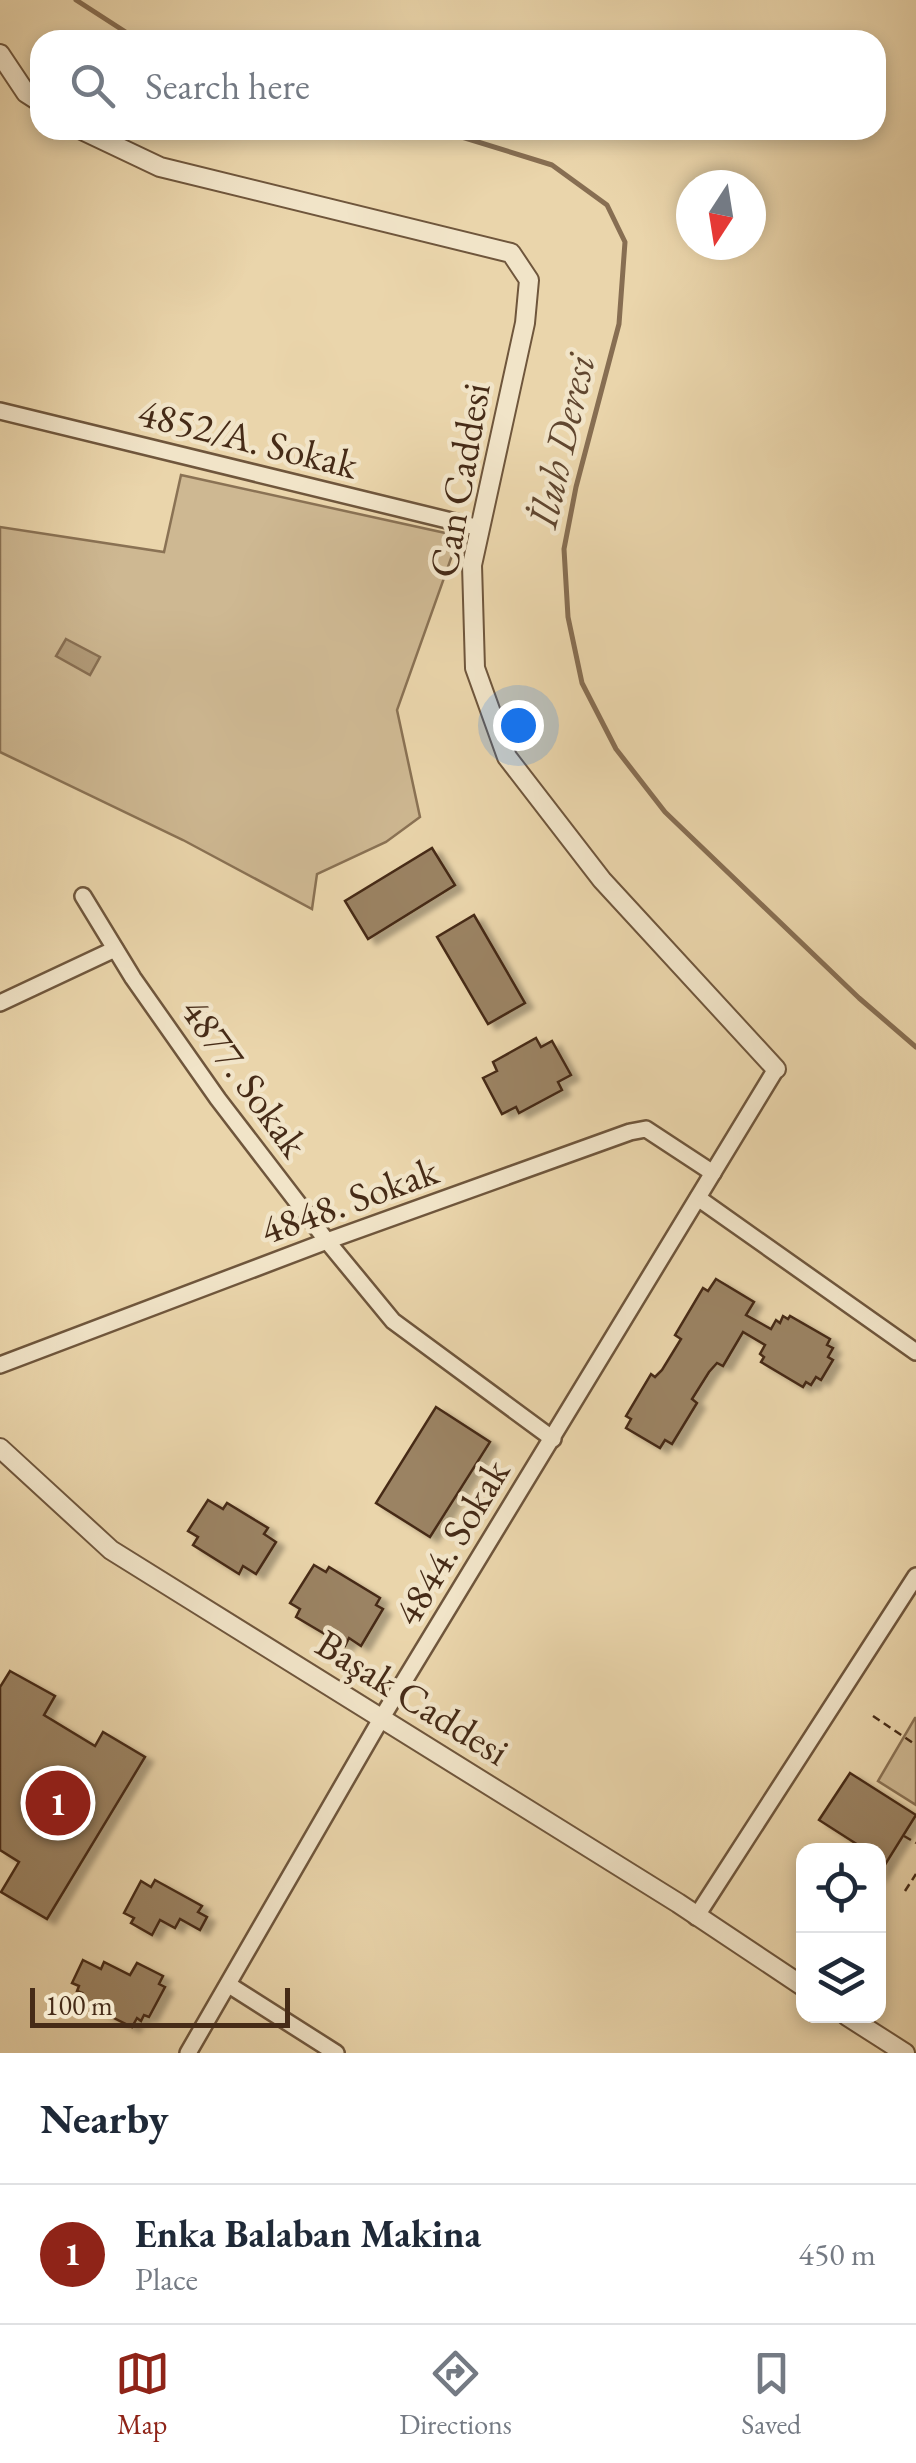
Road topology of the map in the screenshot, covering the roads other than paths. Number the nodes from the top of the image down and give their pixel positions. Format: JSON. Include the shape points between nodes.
{"nodes":[{"id":1,"x":0,"y":54,"type":"edge"},
{"id":2,"x":30,"y":96,"type":"edge"},
{"id":3,"x":103,"y":140,"type":"edge"},
{"id":4,"x":0,"y":411,"type":"edge"},
{"id":5,"x":480,"y":528,"type":"junction"},
{"id":6,"x":83,"y":896,"type":"dead end"},
{"id":7,"x":115,"y":948,"type":"junction"},
{"id":8,"x":0,"y":1004,"type":"edge"},
{"id":9,"x":776,"y":1069,"type":"joint"},
{"id":10,"x":714,"y":1173,"type":"junction"},
{"id":11,"x":698,"y":1198,"type":"junction"},
{"id":12,"x":327,"y":1242,"type":"junction"},
{"id":13,"x":916,"y":1352,"type":"edge"},
{"id":14,"x":0,"y":1365,"type":"edge"},
{"id":15,"x":553,"y":1438,"type":"junction"},
{"id":16,"x":0,"y":1448,"type":"edge"},
{"id":17,"x":916,"y":1576,"type":"edge"},
{"id":18,"x":381,"y":1719,"type":"junction"},
{"id":19,"x":696,"y":1917,"type":"junction"},
{"id":20,"x":796,"y":1982,"type":"edge"},
{"id":21,"x":229,"y":1984,"type":"junction"},
{"id":22,"x":858,"y":2023,"type":"edge"},
{"id":23,"x":188,"y":2053,"type":"edge"},
{"id":24,"x":336,"y":2053,"type":"edge"},
{"id":25,"x":905,"y":2053,"type":"edge"}],
"edges":[{"from":1,"to":2,"type":"street"},
{"from":3,"to":5,"type":"street","name":"Can Caddesi","via":[[160,167],[511,253],[529,280],[525,323]]},
{"from":4,"to":5,"type":"street","name":"4852/A. Sokak"},
{"from":5,"to":9,"type":"street","name":"Can Caddesi","via":[[472,565],[474,668],[508,757],[602,880]]},
{"from":6,"to":7,"type":"street","name":"4877. Sokak"},
{"from":7,"to":8,"type":"street"},
{"from":7,"to":12,"type":"street","name":"4877. Sokak"},
{"from":9,"to":10,"type":"street","name":"4844. Sokak"},
{"from":10,"to":11,"type":"street","name":"4844. Sokak"},
{"from":10,"to":12,"type":"street","name":"4848. Sokak","via":[[646,1129]]},
{"from":11,"to":13,"type":"street"},
{"from":11,"to":15,"type":"street","name":"4844. Sokak"},
{"from":12,"to":14,"type":"street","name":"4848. Sokak"},
{"from":12,"to":15,"type":"street","name":"4877. Sokak","via":[[393,1321]]},
{"from":15,"to":18,"type":"street","name":"4844. Sokak"},
{"from":16,"to":18,"type":"street","name":"Başak Caddesi","via":[[111,1550]]},
{"from":17,"to":19,"type":"street"},
{"from":18,"to":19,"type":"street","name":"Başak Caddesi"},
{"from":18,"to":21,"type":"street","name":"4844. Sokak"},
{"from":19,"to":20,"type":"street","name":"Başak Caddesi"},
{"from":21,"to":23,"type":"street","name":"4844. Sokak"},
{"from":21,"to":24,"type":"street"},
{"from":22,"to":25,"type":"street"}]}
